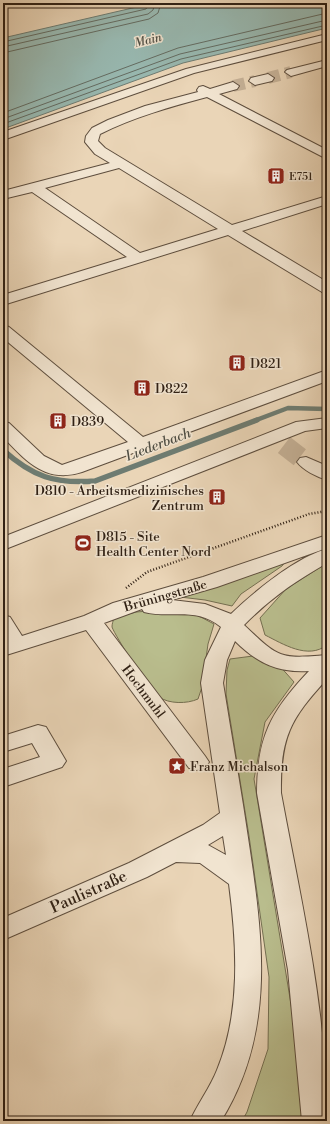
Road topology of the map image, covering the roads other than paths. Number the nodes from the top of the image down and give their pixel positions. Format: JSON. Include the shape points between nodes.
{"nodes":[{"id":1,"x":327,"y":37,"type":"edge"},
{"id":2,"x":327,"y":63,"type":"edge"},
{"id":3,"x":291,"y":72,"type":"tunnel mouth"},
{"id":4,"x":178,"y":76,"type":"junction"},
{"id":5,"x":268,"y":78,"type":"tunnel mouth"},
{"id":6,"x":255,"y":81,"type":"tunnel mouth"},
{"id":7,"x":233,"y":86,"type":"tunnel mouth"},
{"id":8,"x":209,"y":93,"type":"junction"},
{"id":9,"x":3,"y":136,"type":"edge"},
{"id":10,"x":319,"y":139,"type":"dead end"},
{"id":11,"x":304,"y":143,"type":"junction"},
{"id":12,"x":327,"y":155,"type":"edge"},
{"id":13,"x":122,"y":164,"type":"junction"},
{"id":14,"x":34,"y":187,"type":"junction"},
{"id":15,"x":3,"y":195,"type":"edge"},
{"id":16,"x":327,"y":200,"type":"edge"},
{"id":17,"x":232,"y":230,"type":"junction"},
{"id":18,"x":138,"y":258,"type":"junction"},
{"id":19,"x":325,"y":286,"type":"edge"},
{"id":20,"x":3,"y":300,"type":"edge"},
{"id":21,"x":3,"y":330,"type":"edge"},
{"id":22,"x":327,"y":375,"type":"edge"},
{"id":23,"x":327,"y":423,"type":"edge"},
{"id":24,"x":3,"y":427,"type":"edge"},
{"id":25,"x":141,"y":444,"type":"junction"},
{"id":26,"x":327,"y":541,"type":"edge"},
{"id":27,"x":3,"y":544,"type":"edge"},
{"id":28,"x":327,"y":555,"type":"edge"},
{"id":29,"x":91,"y":621,"type":"junction"},
{"id":30,"x":3,"y":622,"type":"edge"},
{"id":31,"x":232,"y":625,"type":"junction"},
{"id":32,"x":10,"y":647,"type":"edge"},
{"id":33,"x":327,"y":664,"type":"edge"},
{"id":34,"x":3,"y":744,"type":"edge"},
{"id":35,"x":197,"y":762,"type":"dead end"},
{"id":36,"x":3,"y":778,"type":"edge"},
{"id":37,"x":233,"y":816,"type":"junction"},
{"id":38,"x":172,"y":852,"type":"junction"},
{"id":39,"x":241,"y":879,"type":"junction"},
{"id":40,"x":3,"y":929,"type":"edge"},
{"id":41,"x":205,"y":1121,"type":"edge"},
{"id":42,"x":317,"y":1121,"type":"edge"}],
"edges":[{"from":1,"to":4,"type":"street"},
{"from":2,"to":3,"type":"street"},
{"from":4,"to":8,"type":"street"},
{"from":4,"to":9,"type":"street"},
{"from":5,"to":6,"type":"street"},
{"from":7,"to":8,"type":"street"},
{"from":8,"to":11,"type":"street"},
{"from":8,"to":13,"type":"street","via":[[149,109],[96,131],[91,142],[100,151]]},
{"from":10,"to":11,"type":"street"},
{"from":11,"to":12,"type":"street"},
{"from":13,"to":14,"type":"street"},
{"from":13,"to":17,"type":"street"},
{"from":14,"to":15,"type":"street"},
{"from":14,"to":18,"type":"street"},
{"from":16,"to":17,"type":"street"},
{"from":17,"to":18,"type":"street"},
{"from":17,"to":19,"type":"street"},
{"from":18,"to":20,"type":"street"},
{"from":21,"to":25,"type":"street"},
{"from":22,"to":25,"type":"street"},
{"from":23,"to":27,"type":"street","via":[[302,426],[278,441]]},
{"from":24,"to":25,"type":"street","via":[[35,458],[62,471]]},
{"from":26,"to":29,"type":"street","name":"Brüningstraße","via":[[210,582],[120,608]]},
{"from":28,"to":31,"type":"street","via":[[290,576],[259,598]]},
{"from":29,"to":31,"type":"street","via":[[146,607],[178,605],[217,615]]},
{"from":29,"to":32,"type":"street","name":"Brüningstraße"},
{"from":29,"to":35,"type":"street","name":"Hochmuhl"},
{"from":30,"to":32,"type":"street"},
{"from":31,"to":33,"type":"street","via":[[262,655],[280,662]]},
{"from":31,"to":37,"type":"street","via":[[216,660],[212,683]]},
{"from":33,"to":42,"type":"street","via":[[285,713],[274,734],[268,774],[269,793],[301,970]]},
{"from":34,"to":36,"type":"street","via":[[38,733],[54,761]]},
{"from":37,"to":38,"type":"street","name":"Paulistraße","via":[[212,832]]},
{"from":37,"to":39,"type":"street"},
{"from":38,"to":39,"type":"street","via":[[205,854]]},
{"from":38,"to":40,"type":"street","name":"Paulistraße","via":[[138,870]]},
{"from":39,"to":41,"type":"street","via":[[247,920],[249,966],[242,1037],[232,1069]]}]}
